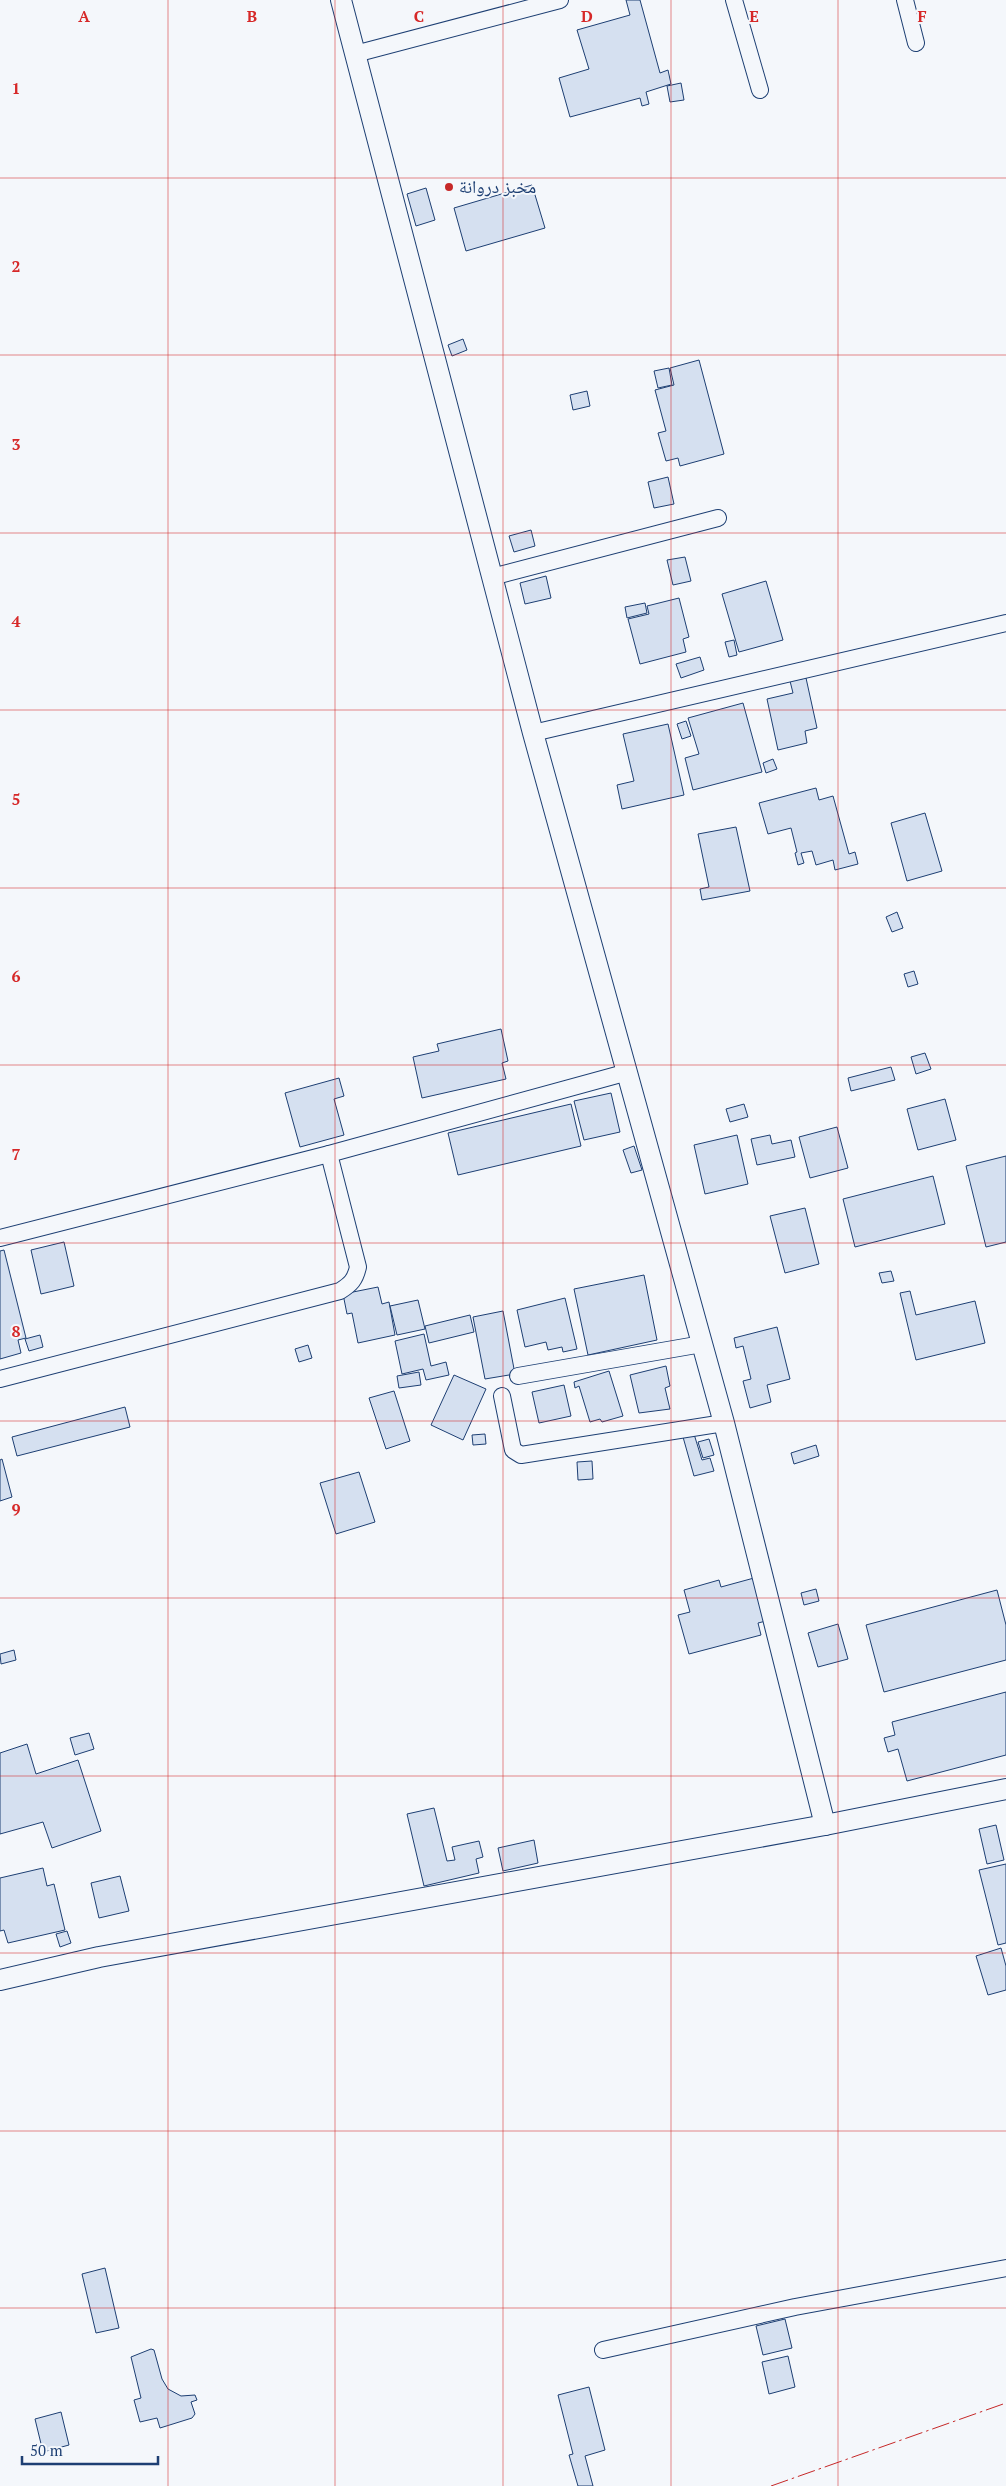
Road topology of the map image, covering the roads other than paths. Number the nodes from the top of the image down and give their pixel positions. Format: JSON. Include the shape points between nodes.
{"nodes":[{"id":1,"x":340,"y":0,"type":"edge"},
{"id":2,"x":560,"y":0,"type":"edge"},
{"id":3,"x":734,"y":0,"type":"edge"},
{"id":4,"x":905,"y":0,"type":"edge"},
{"id":5,"x":916,"y":43,"type":"dead end"},
{"id":6,"x":355,"y":54,"type":"junction"},
{"id":7,"x":760,"y":90,"type":"dead end"},
{"id":8,"x":718,"y":518,"type":"dead end"},
{"id":9,"x":492,"y":577,"type":"junction"},
{"id":10,"x":1006,"y":624,"type":"edge"},
{"id":11,"x":533,"y":733,"type":"junction"},
{"id":12,"x":628,"y":1072,"type":"junction"},
{"id":13,"x":329,"y":1154,"type":"junction"},
{"id":14,"x":0,"y":1238,"type":"edge"},
{"id":15,"x":702,"y":1344,"type":"junction"},
{"id":16,"x":518,"y":1376,"type":"dead end"},
{"id":17,"x":0,"y":1379,"type":"edge"},
{"id":18,"x":502,"y":1396,"type":"dead end"},
{"id":19,"x":724,"y":1422,"type":"junction"},
{"id":20,"x":1006,"y":1789,"type":"edge"},
{"id":21,"x":825,"y":1825,"type":"junction"},
{"id":22,"x":0,"y":1980,"type":"edge"},
{"id":23,"x":1006,"y":2268,"type":"edge"},
{"id":24,"x":603,"y":2350,"type":"dead end"}],
"edges":[{"from":1,"to":6,"type":"street"},
{"from":2,"to":6,"type":"street"},
{"from":3,"to":7,"type":"street"},
{"from":4,"to":5,"type":"street"},
{"from":6,"to":9,"type":"street"},
{"from":8,"to":9,"type":"street"},
{"from":9,"to":11,"type":"street"},
{"from":10,"to":11,"type":"street"},
{"from":11,"to":12,"type":"street"},
{"from":12,"to":13,"type":"street"},
{"from":12,"to":15,"type":"street"},
{"from":13,"to":14,"type":"street"},
{"from":13,"to":17,"type":"street","via":[[358,1268],[356,1278],[349,1285],[340,1291]]},
{"from":15,"to":16,"type":"street"},
{"from":15,"to":19,"type":"street"},
{"from":18,"to":19,"type":"street","via":[[513,1450],[522,1455]]},
{"from":19,"to":21,"type":"street"},
{"from":20,"to":21,"type":"street"},
{"from":21,"to":22,"type":"street","via":[[99,1957]]},
{"from":23,"to":24,"type":"street","via":[[796,2307]]}]}
